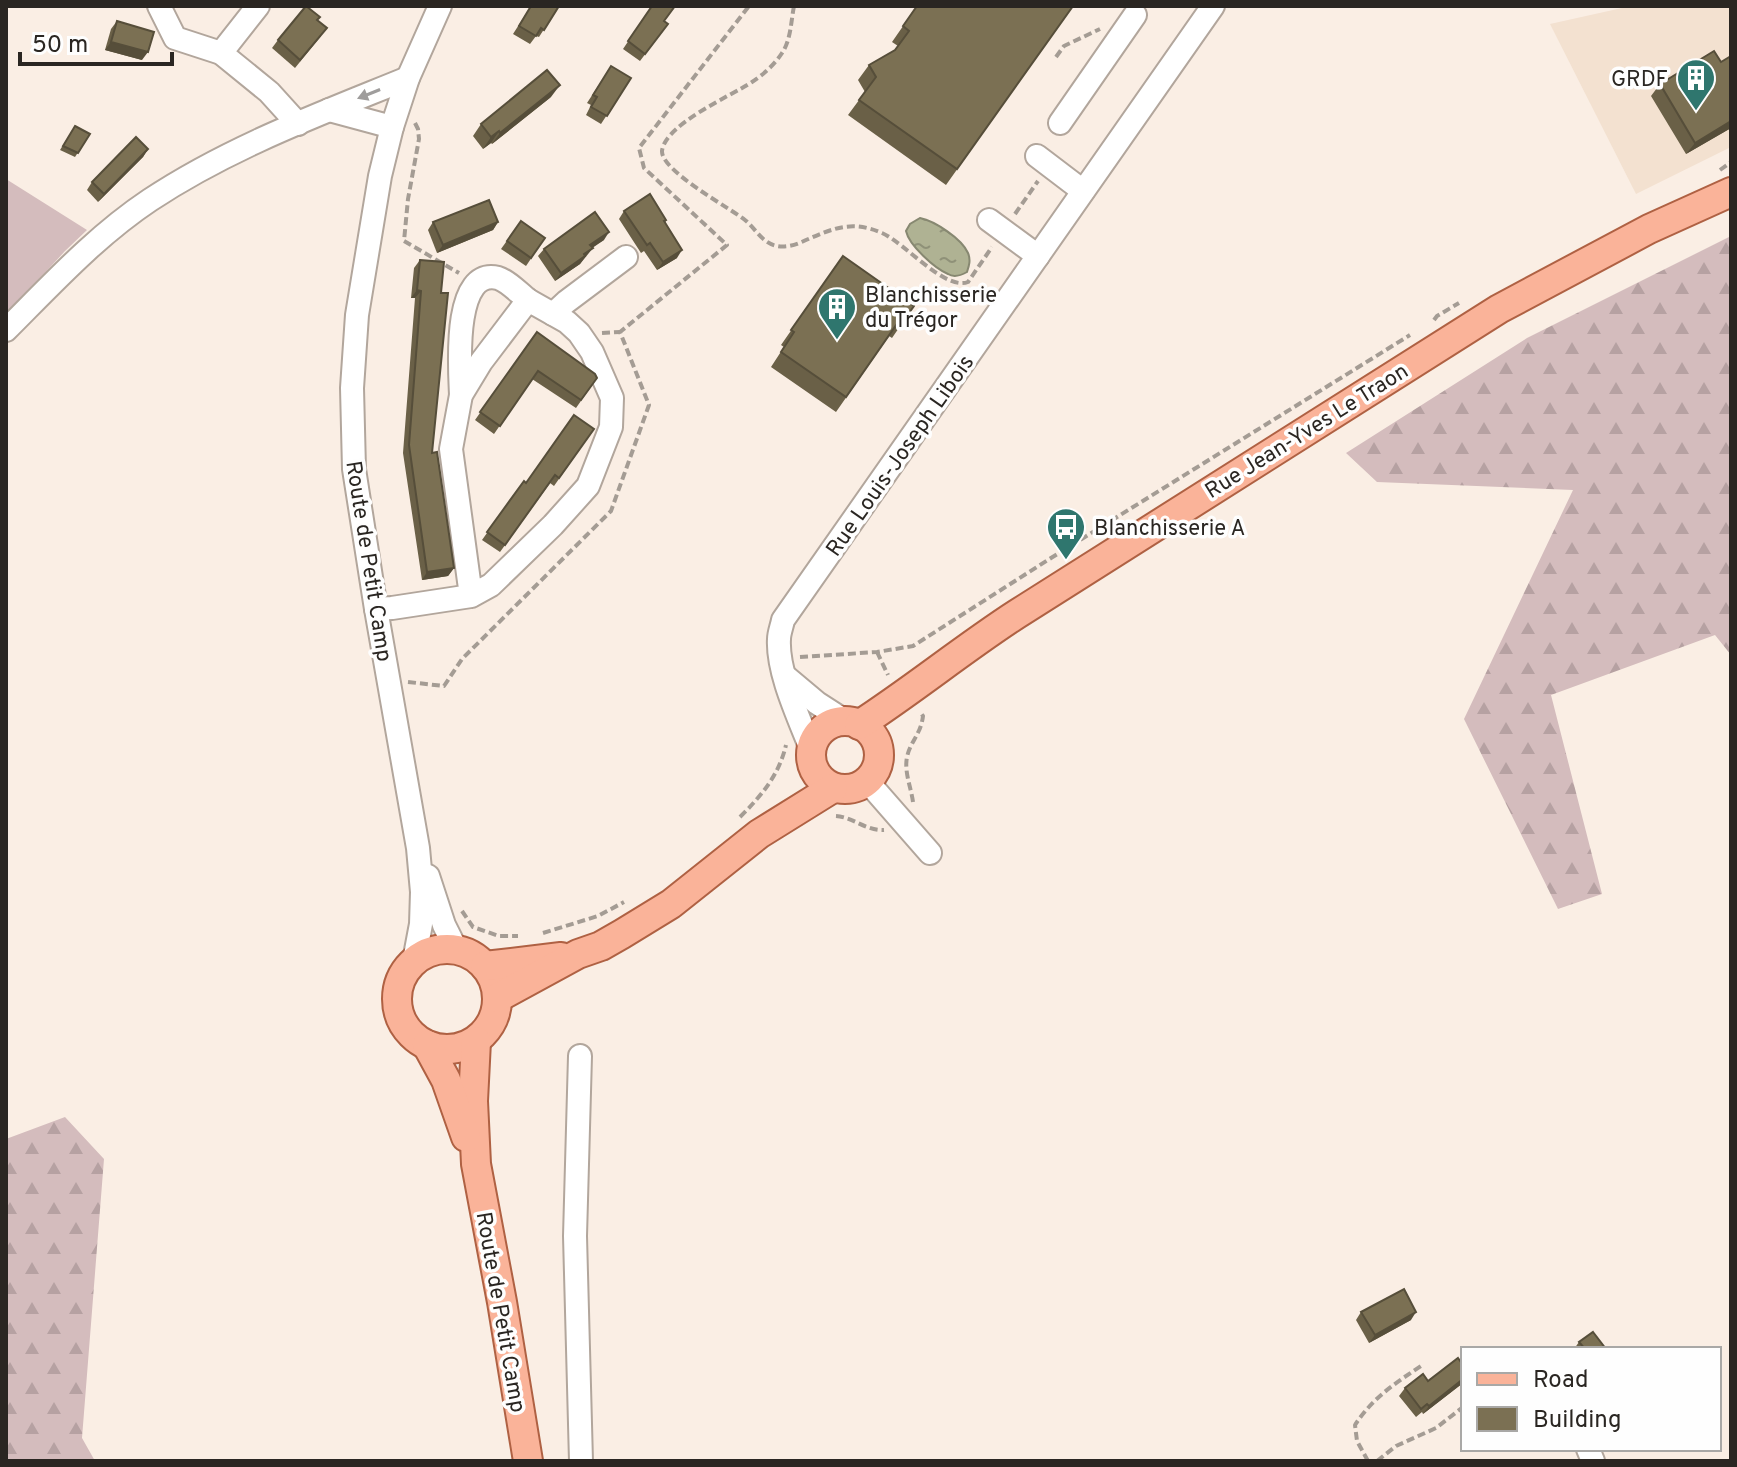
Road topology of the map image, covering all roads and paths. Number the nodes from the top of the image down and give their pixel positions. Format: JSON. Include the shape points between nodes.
{"nodes":[{"id":1,"x":159,"y":6,"type":"edge"},
{"id":2,"x":258,"y":6,"type":"edge"},
{"id":3,"x":440,"y":6,"type":"edge"},
{"id":4,"x":749,"y":6,"type":"edge"},
{"id":5,"x":794,"y":6,"type":"edge"},
{"id":6,"x":1213,"y":6,"type":"edge"},
{"id":7,"x":1135,"y":15,"type":"dead end"},
{"id":8,"x":221,"y":53,"type":"junction"},
{"id":9,"x":408,"y":78,"type":"junction"},
{"id":10,"x":329,"y":110,"type":"junction"},
{"id":11,"x":402,"y":121,"type":"junction"},
{"id":12,"x":1060,"y":123,"type":"dead end"},
{"id":13,"x":298,"y":124,"type":"junction"},
{"id":14,"x":1043,"y":160,"type":"joint"},
{"id":15,"x":1083,"y":191,"type":"junction"},
{"id":16,"x":1730,"y":192,"type":"edge"},
{"id":17,"x":996,"y":226,"type":"junction"},
{"id":18,"x":1038,"y":256,"type":"junction"},
{"id":19,"x":626,"y":257,"type":"dead end"},
{"id":20,"x":480,"y":281,"type":"junction"},
{"id":21,"x":528,"y":300,"type":"junction"},
{"id":22,"x":553,"y":314,"type":"junction"},
{"id":23,"x":6,"y":330,"type":"edge"},
{"id":24,"x":461,"y":395,"type":"junction"},
{"id":25,"x":471,"y":596,"type":"junction"},
{"id":26,"x":376,"y":609,"type":"junction"},
{"id":27,"x":877,"y":652,"type":"dead end"},
{"id":28,"x":786,"y":677,"type":"junction"},
{"id":29,"x":406,"y":681,"type":"dead end"},
{"id":30,"x":908,"y":699,"type":"junction"},
{"id":31,"x":852,"y":723,"type":"junction"},
{"id":32,"x":878,"y":748,"type":"junction"},
{"id":33,"x":811,"y":757,"type":"junction"},
{"id":34,"x":867,"y":781,"type":"junction"},
{"id":35,"x":833,"y":788,"type":"junction"},
{"id":36,"x":903,"y":822,"type":"junction"},
{"id":37,"x":759,"y":834,"type":"junction"},
{"id":38,"x":418,"y":848,"type":"junction"},
{"id":39,"x":930,"y":853,"type":"dead end"},
{"id":40,"x":456,"y":949,"type":"junction"},
{"id":41,"x":578,"y":954,"type":"junction"},
{"id":42,"x":414,"y":961,"type":"junction"},
{"id":43,"x":485,"y":966,"type":"junction"},
{"id":44,"x":497,"y":998,"type":"junction"},
{"id":45,"x":476,"y":1041,"type":"junction"},
{"id":46,"x":427,"y":1045,"type":"junction"},
{"id":47,"x":580,"y":1056,"type":"dead end"},
{"id":48,"x":476,"y":1164,"type":"junction"},
{"id":49,"x":1424,"y":1364,"type":"dead end"},
{"id":50,"x":1461,"y":1409,"type":"edge"},
{"id":51,"x":528,"y":1461,"type":"edge"},
{"id":52,"x":581,"y":1461,"type":"edge"},
{"id":53,"x":1368,"y":1461,"type":"edge"},
{"id":54,"x":1377,"y":1461,"type":"edge"}],
"edges":[{"from":1,"to":8,"type":"street","via":[[175,38]]},
{"from":2,"to":8,"type":"street"},
{"from":3,"to":9,"type":"street","name":"Route de Petit Camp"},
{"from":4,"to":29,"type":"path","via":[[639,148],[644,168],[727,245],[620,332],[649,405],[611,511],[462,659],[444,686]]},
{"from":5,"to":17,"type":"path","via":[[787,45],[769,68],[705,108],[666,142],[663,157],[674,171],[779,247],[841,226],[861,226],[895,240],[938,275],[962,285]]},
{"from":6,"to":15,"type":"street","name":"Rue Louis-Joseph Libois"},
{"from":7,"to":12,"type":"street"},
{"from":8,"to":13,"type":"street"},
{"from":9,"to":10,"type":"street","one_way":true},
{"from":9,"to":11,"type":"street","name":"Route de Petit Camp"},
{"from":10,"to":11,"type":"street"},
{"from":10,"to":13,"type":"street"},
{"from":11,"to":20,"type":"path","via":[[418,129],[419,139],[404,241]]},
{"from":11,"to":26,"type":"street","name":"Route de Petit Camp","via":[[380,176],[357,315],[352,388],[354,469]]},
{"from":13,"to":23,"type":"street","via":[[200,169],[148,202],[72,264]]},
{"from":14,"to":15,"type":"street"},
{"from":14,"to":17,"type":"path"},
{"from":15,"to":18,"type":"street","name":"Rue Louis-Joseph Libois"},
{"from":16,"to":30,"type":"main road","name":"Rue Jean-Yves Le Traon","via":[[1499,309],[1017,614],[942,666]]},
{"from":17,"to":18,"type":"street"},
{"from":18,"to":28,"type":"street","name":"Rue Louis-Joseph Libois","via":[[783,620],[779,638]]},
{"from":19,"to":22,"type":"street"},
{"from":20,"to":21,"type":"street","via":[[501,278]]},
{"from":20,"to":24,"type":"street","via":[[465,300]]},
{"from":21,"to":22,"type":"street"},
{"from":21,"to":24,"type":"street"},
{"from":22,"to":25,"type":"street","via":[[579,333],[592,352],[612,398],[611,427],[588,486],[491,585]]},
{"from":24,"to":25,"type":"street","via":[[451,449]]},
{"from":25,"to":26,"type":"street"},
{"from":26,"to":38,"type":"street","name":"Route de Petit Camp"},
{"from":27,"to":30,"type":"path","via":[[895,687]]},
{"from":28,"to":31,"type":"street"},
{"from":28,"to":33,"type":"street","name":"Rue Louis-Joseph Libois"},
{"from":30,"to":31,"type":"main road"},
{"from":30,"to":32,"type":"main road"},
{"from":30,"to":36,"type":"path","via":[[923,716],[907,757],[914,807]]},
{"from":31,"to":32,"type":"main road","via":[[872,734]]},
{"from":31,"to":33,"type":"main road","via":[[827,726],[814,740]]},
{"from":32,"to":34,"type":"main road","via":[[878,764]]},
{"from":33,"to":35,"type":"main road","via":[[823,783]]},
{"from":33,"to":37,"type":"main road"},
{"from":34,"to":35,"type":"main road","via":[[858,787]]},
{"from":34,"to":36,"type":"street"},
{"from":35,"to":37,"type":"main road"},
{"from":36,"to":39,"type":"street"},
{"from":37,"to":41,"type":"main road","via":[[671,904]]},
{"from":38,"to":40,"type":"street","name":"Route de Petit Camp"},
{"from":38,"to":42,"type":"street","name":"Route de Petit Camp","via":[[421,924]]},
{"from":40,"to":42,"type":"main road","via":[[429,952]]},
{"from":40,"to":43,"type":"main road"},
{"from":41,"to":43,"type":"main road"},
{"from":41,"to":44,"type":"main road"},
{"from":42,"to":46,"type":"main road","via":[[401,977],[397,1009],[403,1025]]},
{"from":43,"to":44,"type":"main road"},
{"from":44,"to":45,"type":"main road","via":[[494,1015]]},
{"from":45,"to":46,"type":"main road","via":[[457,1048]]},
{"from":45,"to":48,"type":"main road","name":"Route de Petit Camp"},
{"from":46,"to":48,"type":"main road","name":"Route de Petit Camp","via":[[446,1080]]},
{"from":47,"to":52,"type":"street","via":[[575,1236]]},
{"from":48,"to":51,"type":"main road","name":"Route de Petit Camp"},
{"from":49,"to":53,"type":"path","via":[[1388,1388],[1355,1425]]},
{"from":50,"to":54,"type":"path"}]}
